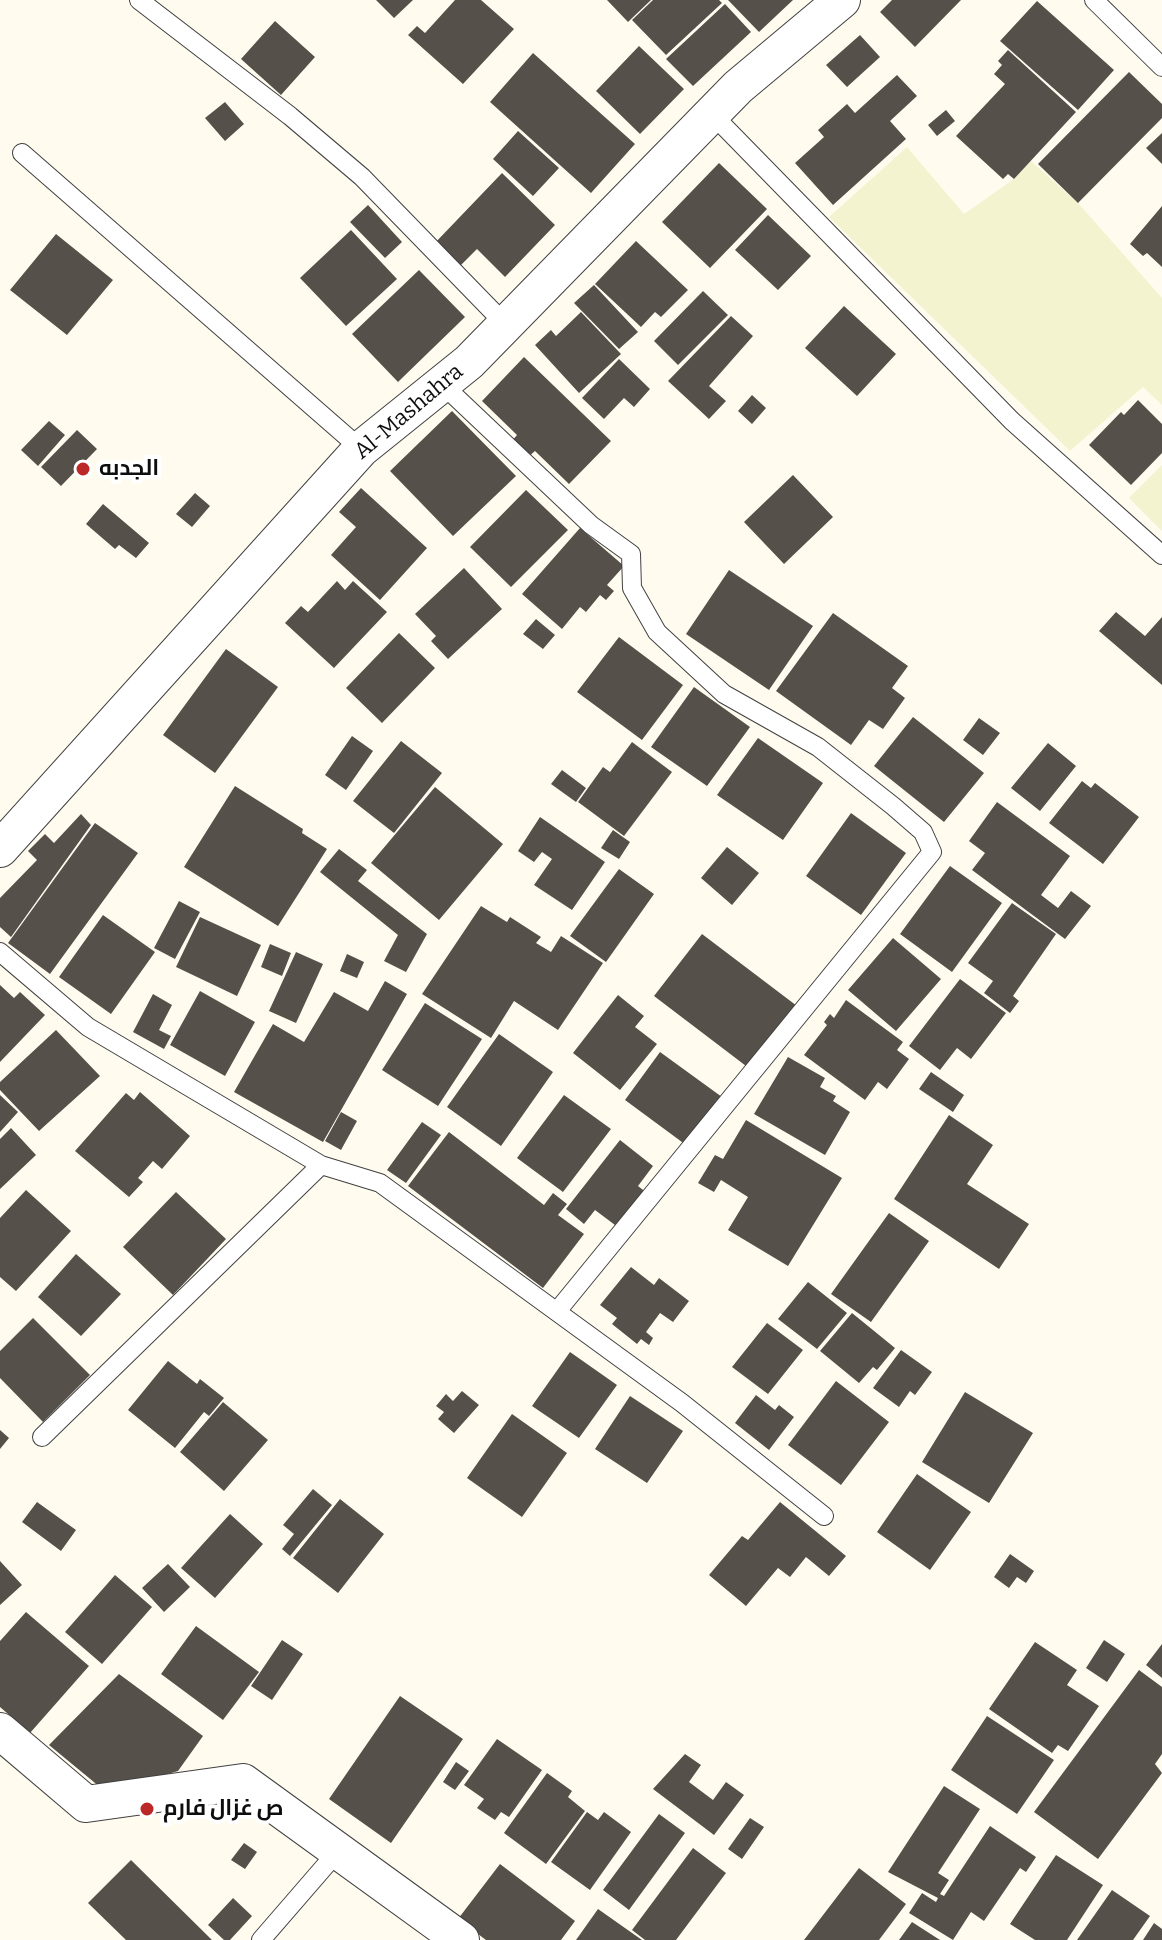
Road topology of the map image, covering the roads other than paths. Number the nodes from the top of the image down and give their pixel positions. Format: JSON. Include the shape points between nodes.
{"nodes":[{"id":1,"x":139,"y":0,"type":"edge"},
{"id":2,"x":842,"y":0,"type":"edge"},
{"id":3,"x":1094,"y":0,"type":"edge"},
{"id":4,"x":1162,"y":67,"type":"edge"},
{"id":5,"x":711,"y":113,"type":"junction"},
{"id":6,"x":22,"y":153,"type":"dead end"},
{"id":7,"x":504,"y":323,"type":"junction"},
{"id":8,"x":442,"y":384,"type":"junction"},
{"id":9,"x":361,"y":449,"type":"junction"},
{"id":10,"x":1162,"y":555,"type":"edge"},
{"id":11,"x":0,"y":849,"type":"edge"},
{"id":12,"x":0,"y":952,"type":"edge"},
{"id":13,"x":321,"y":1165,"type":"junction"},
{"id":14,"x":558,"y":1310,"type":"junction"},
{"id":15,"x":42,"y":1437,"type":"dead end"},
{"id":16,"x":824,"y":1516,"type":"dead end"},
{"id":17,"x":0,"y":1731,"type":"edge"},
{"id":18,"x":338,"y":1851,"type":"junction"},
{"id":19,"x":261,"y":1940,"type":"edge"},
{"id":20,"x":461,"y":1940,"type":"edge"}],
"edges":[{"from":1,"to":7,"type":"lane","via":[[362,177]]},
{"from":2,"to":5,"type":"street","name":"Al-Mashahra"},
{"from":3,"to":4,"type":"lane"},
{"from":5,"to":7,"type":"street","name":"Al-Mashahra"},
{"from":5,"to":10,"type":"lane","via":[[1012,421]]},
{"from":6,"to":9,"type":"lane"},
{"from":7,"to":8,"type":"street","name":"Al-Mashahra"},
{"from":8,"to":9,"type":"street","name":"Al-Mashahra"},
{"from":8,"to":14,"type":"lane","via":[[591,525],[631,554],[632,588],[657,632],[724,694],[818,747],[893,806],[923,832],[932,852]]},
{"from":9,"to":11,"type":"street","name":"Al-Mashahra"},
{"from":12,"to":13,"type":"lane","via":[[88,1027]]},
{"from":13,"to":14,"type":"lane","via":[[380,1183]]},
{"from":13,"to":15,"type":"lane"},
{"from":14,"to":16,"type":"lane"},
{"from":17,"to":18,"type":"street","via":[[86,1804],[243,1782]]},
{"from":18,"to":19,"type":"lane"},
{"from":18,"to":20,"type":"street"}]}
